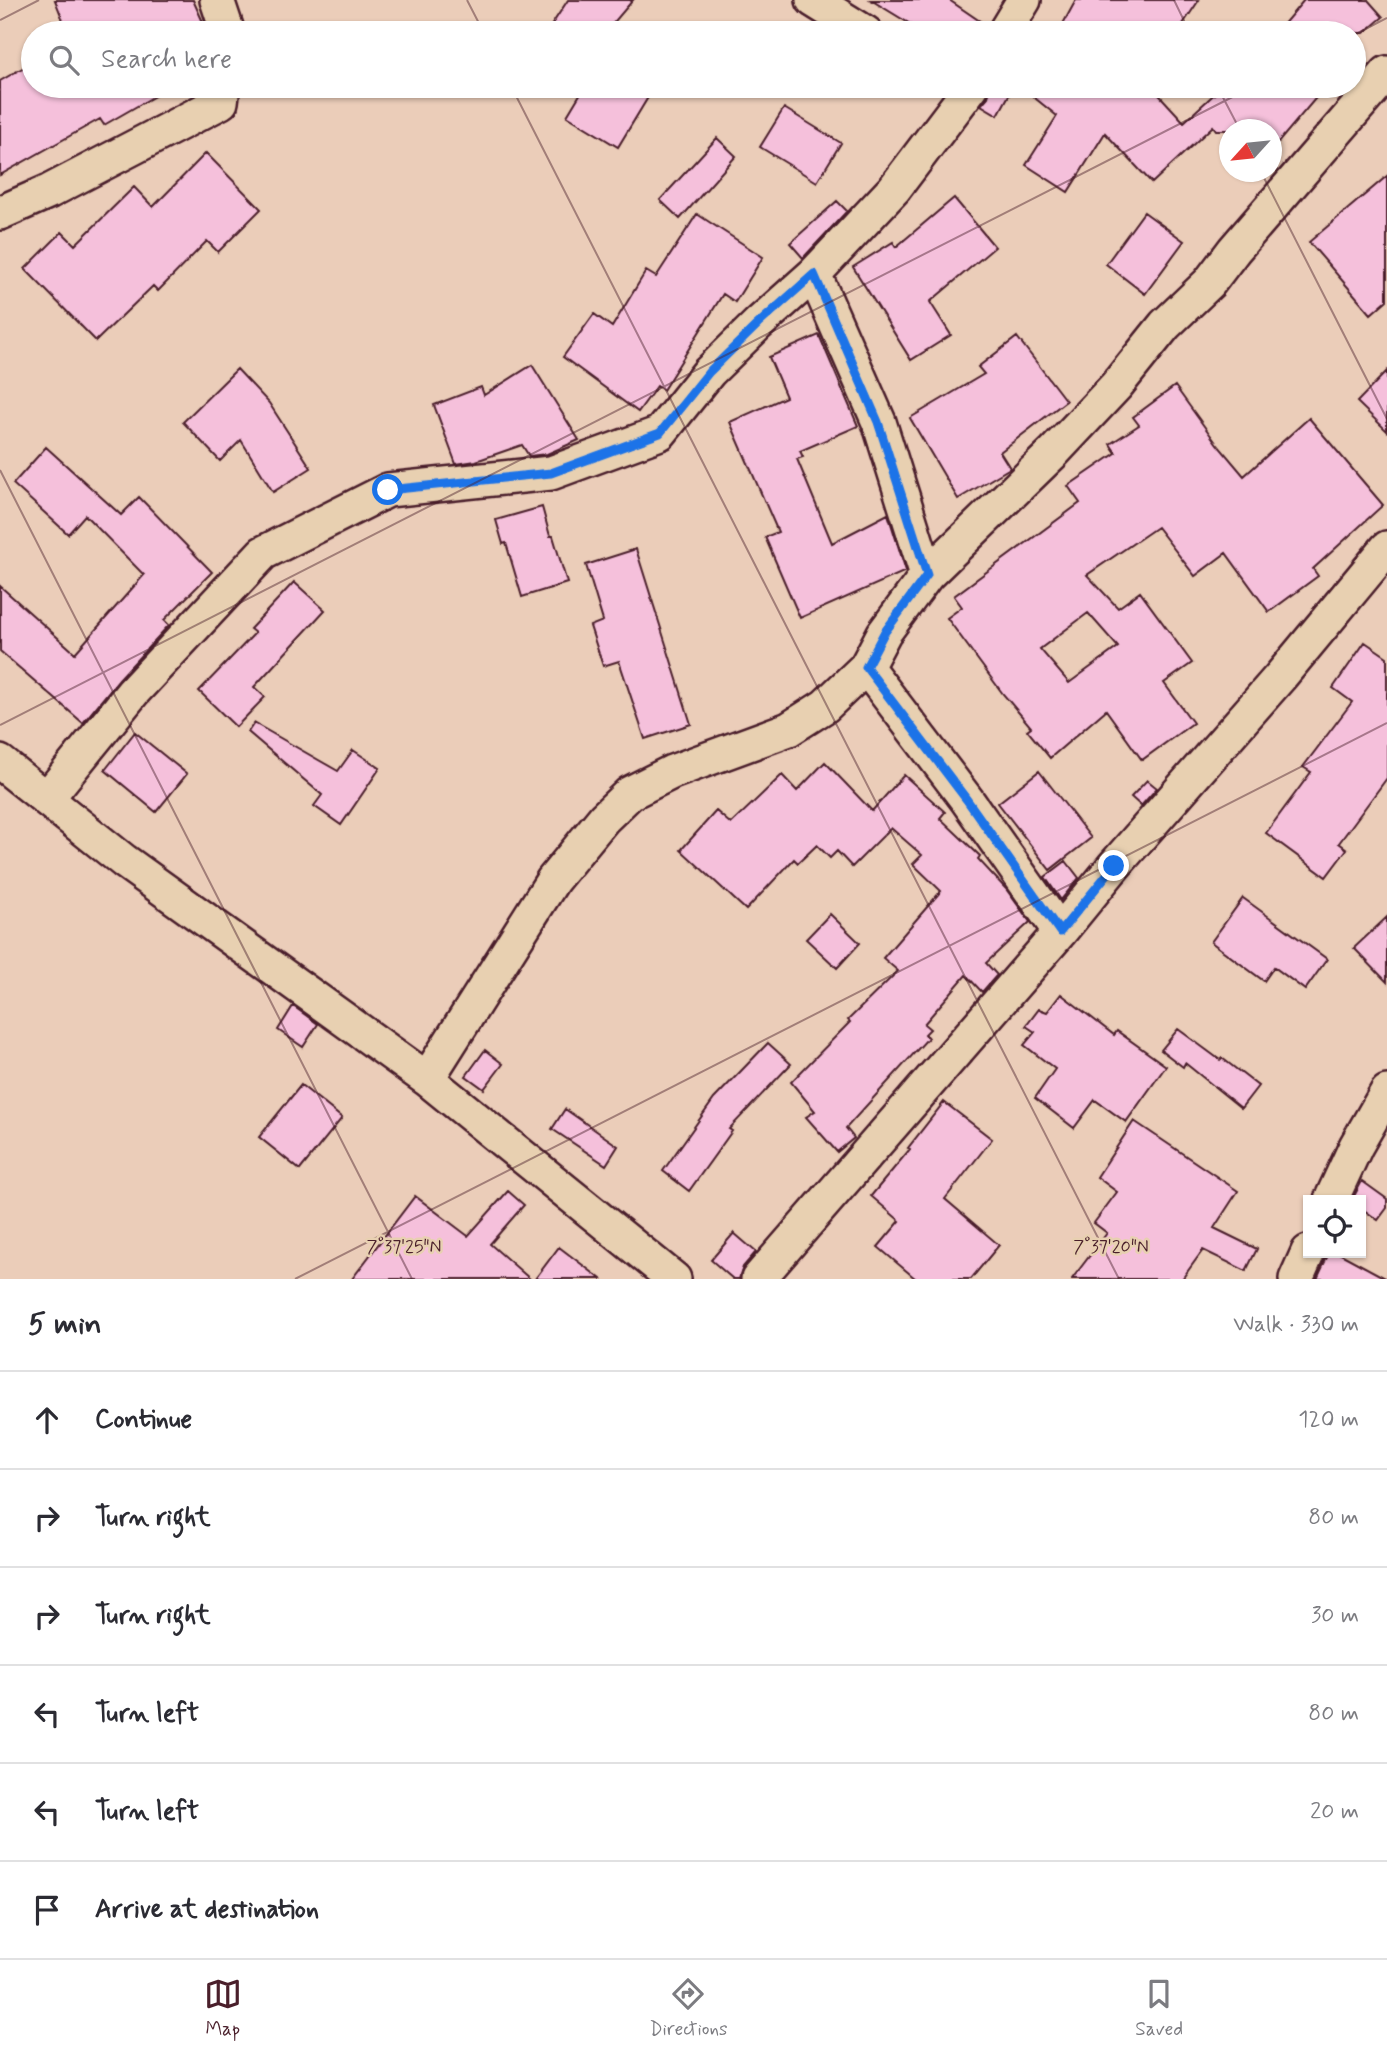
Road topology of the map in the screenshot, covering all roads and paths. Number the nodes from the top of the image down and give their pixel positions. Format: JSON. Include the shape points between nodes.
{"nodes":[{"id":1,"x":217,"y":0,"type":"edge"},
{"id":2,"x":813,"y":0,"type":"edge"},
{"id":3,"x":1024,"y":0,"type":"edge"},
{"id":4,"x":224,"y":21,"type":"edge"},
{"id":5,"x":847,"y":21,"type":"edge"},
{"id":6,"x":1011,"y":21,"type":"edge"},
{"id":7,"x":1387,"y":73,"type":"edge"},
{"id":8,"x":1366,"y":97,"type":"edge"},
{"id":9,"x":222,"y":98,"type":"edge"},
{"id":10,"x":957,"y":98,"type":"edge"},
{"id":11,"x":1365,"y":98,"type":"edge"},
{"id":12,"x":0,"y":213,"type":"edge"},
{"id":13,"x":814,"y":274,"type":"junction"},
{"id":14,"x":1387,"y":548,"type":"edge"},
{"id":15,"x":927,"y":575,"type":"junction"},
{"id":16,"x":866,"y":667,"type":"junction"},
{"id":17,"x":0,"y":762,"type":"edge"},
{"id":18,"x":47,"y":798,"type":"junction"},
{"id":19,"x":1060,"y":932,"type":"junction"},
{"id":20,"x":427,"y":1079,"type":"junction"},
{"id":21,"x":1387,"y":1092,"type":"edge"},
{"id":22,"x":1333,"y":1195,"type":"edge"},
{"id":23,"x":1305,"y":1258,"type":"edge"},
{"id":24,"x":674,"y":1279,"type":"edge"},
{"id":25,"x":758,"y":1279,"type":"edge"},
{"id":26,"x":1296,"y":1279,"type":"edge"}],
"edges":[{"from":1,"to":4,"type":"street"},
{"from":2,"to":5,"type":"street"},
{"from":3,"to":6,"type":"street"},
{"from":7,"to":8,"type":"street"},
{"from":9,"to":12,"type":"street","via":[[50,191]]},
{"from":10,"to":13,"type":"street","via":[[894,189]]},
{"from":11,"to":15,"type":"street","via":[[1116,386]]},
{"from":13,"to":15,"type":"street","via":[[878,422]]},
{"from":13,"to":18,"type":"street","via":[[709,372],[660,433],[551,473],[388,490],[263,553],[133,692]]},
{"from":14,"to":19,"type":"street"},
{"from":15,"to":16,"type":"street","via":[[884,633]]},
{"from":16,"to":19,"type":"street"},
{"from":16,"to":20,"type":"street","via":[[825,706],[789,729],[672,772],[630,793],[553,880]]},
{"from":17,"to":18,"type":"street"},
{"from":18,"to":20,"type":"street","via":[[124,861]]},
{"from":19,"to":25,"type":"street"},
{"from":20,"to":24,"type":"street"},
{"from":21,"to":22,"type":"street"},
{"from":23,"to":26,"type":"street"}]}
